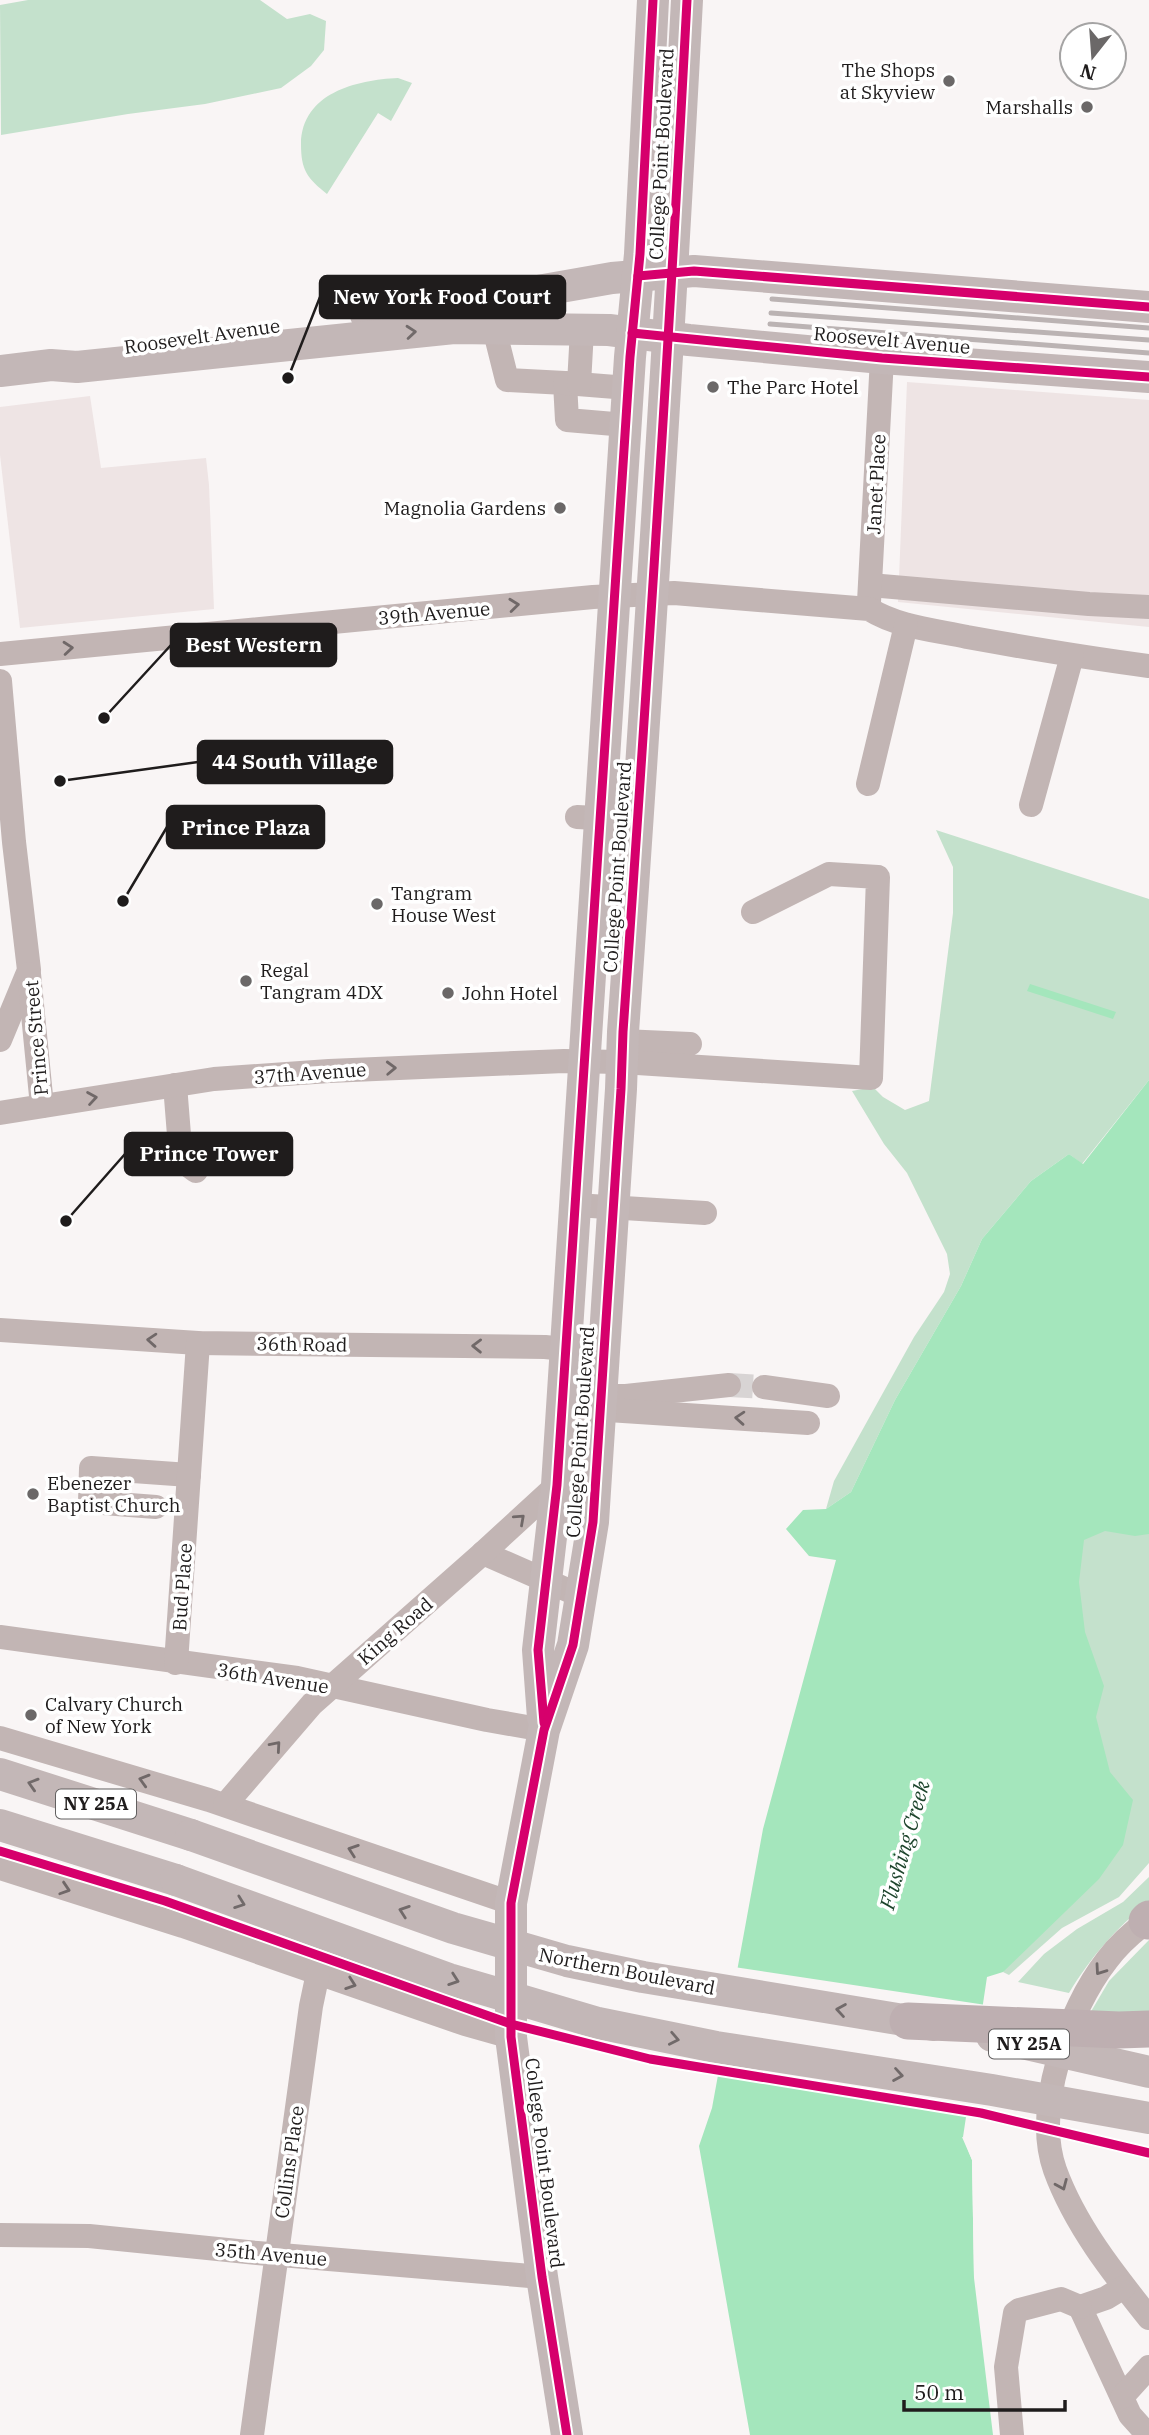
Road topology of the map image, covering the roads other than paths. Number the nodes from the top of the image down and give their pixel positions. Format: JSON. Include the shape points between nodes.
{"nodes":[{"id":1,"x":653,"y":0,"type":"edge"},
{"id":2,"x":687,"y":0,"type":"edge"},
{"id":3,"x":673,"y":272,"type":"junction"},
{"id":4,"x":638,"y":276,"type":"junction"},
{"id":5,"x":1149,"y":307,"type":"edge"},
{"id":6,"x":494,"y":328,"type":"junction"},
{"id":7,"x":582,"y":330,"type":"junction"},
{"id":8,"x":632,"y":333,"type":"junction"},
{"id":9,"x":668,"y":337,"type":"junction"},
{"id":10,"x":882,"y":358,"type":"junction"},
{"id":11,"x":51,"y":365,"type":"junction"},
{"id":12,"x":0,"y":371,"type":"edge"},
{"id":13,"x":1149,"y":377,"type":"edge"},
{"id":14,"x":572,"y":384,"type":"junction"},
{"id":15,"x":628,"y":388,"type":"junction"},
{"id":16,"x":626,"y":425,"type":"junction"},
{"id":17,"x":870,"y":585,"type":"junction"},
{"id":18,"x":652,"y":594,"type":"junction"},
{"id":19,"x":615,"y":596,"type":"junction"},
{"id":20,"x":1149,"y":607,"type":"edge"},
{"id":21,"x":869,"y":610,"type":"junction"},
{"id":22,"x":906,"y":625,"type":"junction"},
{"id":23,"x":0,"y":654,"type":"edge"},
{"id":24,"x":1072,"y":656,"type":"junction"},
{"id":25,"x":1149,"y":666,"type":"edge"},
{"id":26,"x":0,"y":681,"type":"edge"},
{"id":27,"x":868,"y":785,"type":"dead end"},
{"id":28,"x":1031,"y":805,"type":"dead end"},
{"id":29,"x":588,"y":817,"type":"junction"},
{"id":30,"x":638,"y":820,"type":"junction"},
{"id":31,"x":7,"y":842,"type":"edge"},
{"id":32,"x":753,"y":912,"type":"dead end"},
{"id":33,"x":29,"y":970,"type":"junction"},
{"id":34,"x":0,"y":1040,"type":"edge"},
{"id":35,"x":690,"y":1044,"type":"dead end"},
{"id":36,"x":622,"y":1052,"type":"junction"},
{"id":37,"x":584,"y":1061,"type":"junction"},
{"id":38,"x":175,"y":1085,"type":"junction"},
{"id":39,"x":42,"y":1106,"type":"junction"},
{"id":40,"x":0,"y":1113,"type":"edge"},
{"id":41,"x":196,"y":1171,"type":"dead end"},
{"id":42,"x":575,"y":1205,"type":"junction"},
{"id":43,"x":613,"y":1208,"type":"junction"},
{"id":44,"x":705,"y":1213,"type":"dead end"},
{"id":45,"x":0,"y":1330,"type":"edge"},
{"id":46,"x":198,"y":1343,"type":"junction"},
{"id":47,"x":566,"y":1349,"type":"junction"},
{"id":48,"x":604,"y":1353,"type":"junction"},
{"id":49,"x":729,"y":1385,"type":"tunnel mouth"},
{"id":50,"x":764,"y":1387,"type":"tunnel mouth"},
{"id":51,"x":828,"y":1396,"type":"dead end"},
{"id":52,"x":562,"y":1400,"type":"junction"},
{"id":53,"x":601,"y":1402,"type":"junction"},
{"id":54,"x":808,"y":1423,"type":"dead end"},
{"id":55,"x":189,"y":1475,"type":"junction"},
{"id":56,"x":557,"y":1485,"type":"junction"},
{"id":57,"x":156,"y":1507,"type":"dead end"},
{"id":58,"x":483,"y":1553,"type":"junction"},
{"id":59,"x":547,"y":1580,"type":"junction"},
{"id":60,"x":581,"y":1596,"type":"junction"},
{"id":61,"x":0,"y":1637,"type":"edge"},
{"id":62,"x":176,"y":1663,"type":"junction"},
{"id":63,"x":331,"y":1687,"type":"junction"},
{"id":64,"x":544,"y":1730,"type":"junction"},
{"id":65,"x":0,"y":1738,"type":"edge"},
{"id":66,"x":0,"y":1774,"type":"edge"},
{"id":67,"x":225,"y":1805,"type":"junction"},
{"id":68,"x":0,"y":1825,"type":"edge"},
{"id":69,"x":0,"y":1868,"type":"edge"},
{"id":70,"x":511,"y":1903,"type":"junction"},
{"id":71,"x":1148,"y":1920,"type":"edge"},
{"id":72,"x":318,"y":1973,"type":"junction"},
{"id":73,"x":908,"y":2021,"type":"junction"},
{"id":74,"x":1149,"y":2029,"type":"edge"},
{"id":75,"x":511,"y":2037,"type":"junction"},
{"id":76,"x":1149,"y":2072,"type":"edge"},
{"id":77,"x":1149,"y":2118,"type":"edge"},
{"id":78,"x":0,"y":2235,"type":"edge"},
{"id":79,"x":277,"y":2254,"type":"junction"},
{"id":80,"x":542,"y":2277,"type":"junction"},
{"id":81,"x":1124,"y":2287,"type":"junction"},
{"id":82,"x":1080,"y":2307,"type":"junction"},
{"id":83,"x":1149,"y":2318,"type":"edge"},
{"id":84,"x":1149,"y":2367,"type":"edge"},
{"id":85,"x":1122,"y":2397,"type":"junction"},
{"id":86,"x":252,"y":2435,"type":"edge"},
{"id":87,"x":567,"y":2435,"type":"edge"},
{"id":88,"x":1012,"y":2435,"type":"edge"},
{"id":89,"x":1148,"y":2435,"type":"edge"}],
"edges":[{"from":1,"to":4,"type":"main road","name":"College Point Boulevard"},
{"from":2,"to":3,"type":"main road","name":"College Point Boulevard"},
{"from":3,"to":4,"type":"main road","name":"Roosevelt Avenue"},
{"from":3,"to":5,"type":"main road","name":"Roosevelt Avenue"},
{"from":3,"to":9,"type":"main road","name":"College Point Boulevard"},
{"from":4,"to":8,"type":"main road","name":"College Point Boulevard"},
{"from":4,"to":11,"type":"main road","name":"Roosevelt Avenue","via":[[75,353]]},
{"from":6,"to":7,"type":"main road","name":"Roosevelt Avenue"},
{"from":11,"to":6,"type":"main road","name":"Roosevelt Avenue","one_way":true,"via":[[77,367],[454,328]]},
{"from":6,"to":14,"type":"street","via":[[507,380]]},
{"from":7,"to":8,"type":"main road","name":"Roosevelt Avenue"},
{"from":7,"to":14,"type":"street"},
{"from":8,"to":9,"type":"main road","name":"Roosevelt Avenue"},
{"from":8,"to":15,"type":"main road","name":"College Point Boulevard"},
{"from":9,"to":10,"type":"main road","name":"Roosevelt Avenue"},
{"from":9,"to":18,"type":"main road","name":"College Point Boulevard"},
{"from":10,"to":13,"type":"main road","name":"Roosevelt Avenue"},
{"from":10,"to":17,"type":"street","name":"Janet Place"},
{"from":11,"to":12,"type":"main road","name":"Roosevelt Avenue"},
{"from":14,"to":15,"type":"street"},
{"from":14,"to":16,"type":"street","via":[[567,420]]},
{"from":15,"to":16,"type":"main road","name":"College Point Boulevard"},
{"from":16,"to":19,"type":"main road","name":"College Point Boulevard"},
{"from":17,"to":20,"type":"street"},
{"from":17,"to":21,"type":"street","name":"Janet Place"},
{"from":18,"to":19,"type":"street","name":"39th Avenue"},
{"from":18,"to":21,"type":"street","name":"39th Avenue"},
{"from":18,"to":30,"type":"main road","name":"College Point Boulevard"},
{"from":23,"to":19,"type":"street","name":"39th Avenue","one_way":true},
{"from":19,"to":29,"type":"main road","name":"College Point Boulevard"},
{"from":21,"to":22,"type":"street","name":"39th Avenue"},
{"from":22,"to":24,"type":"street","name":"39th Avenue"},
{"from":22,"to":27,"type":"street"},
{"from":24,"to":25,"type":"street","name":"39th Avenue"},
{"from":24,"to":28,"type":"street"},
{"from":26,"to":31,"type":"street","name":"Prince Street"},
{"from":29,"to":30,"type":"street"},
{"from":29,"to":37,"type":"main road","name":"College Point Boulevard"},
{"from":30,"to":36,"type":"main road","name":"College Point Boulevard"},
{"from":31,"to":33,"type":"street","name":"Prince Street"},
{"from":32,"to":36,"type":"street","via":[[829,874],[878,877],[871,1078]]},
{"from":33,"to":34,"type":"street","name":"Prince Street"},
{"from":33,"to":39,"type":"street","name":"Prince Street"},
{"from":35,"to":36,"type":"street"},
{"from":36,"to":37,"type":"street","name":"37th Avenue"},
{"from":36,"to":43,"type":"main road","name":"College Point Boulevard"},
{"from":38,"to":37,"type":"street","name":"37th Avenue","one_way":true,"via":[[329,1071]]},
{"from":37,"to":42,"type":"main road","name":"College Point Boulevard"},
{"from":39,"to":38,"type":"street","name":"37th Avenue","one_way":true},
{"from":38,"to":41,"type":"street","via":[[181,1160]]},
{"from":39,"to":40,"type":"street","name":"37th Avenue"},
{"from":42,"to":43,"type":"street"},
{"from":42,"to":47,"type":"main road","name":"College Point Boulevard"},
{"from":43,"to":44,"type":"street"},
{"from":43,"to":48,"type":"main road","name":"College Point Boulevard"},
{"from":46,"to":45,"type":"street","name":"36th Road","one_way":true},
{"from":47,"to":46,"type":"street","name":"36th Road","one_way":true},
{"from":46,"to":55,"type":"street","name":"Bud Place"},
{"from":47,"to":48,"type":"street","name":"36th Road"},
{"from":47,"to":52,"type":"main road","name":"College Point Boulevard"},
{"from":48,"to":53,"type":"main road","name":"College Point Boulevard"},
{"from":49,"to":53,"type":"street"},
{"from":50,"to":51,"type":"street"},
{"from":52,"to":53,"type":"street"},
{"from":52,"to":56,"type":"main road","name":"College Point Boulevard"},
{"from":54,"to":53,"type":"street","one_way":true},
{"from":53,"to":60,"type":"main road","name":"College Point Boulevard","via":[[593,1522]]},
{"from":55,"to":57,"type":"street","via":[[91,1468],[90,1502]]},
{"from":55,"to":62,"type":"street","name":"Bud Place"},
{"from":58,"to":56,"type":"street","name":"King Road","one_way":true},
{"from":56,"to":59,"type":"main road","name":"College Point Boulevard"},
{"from":58,"to":59,"type":"street"},
{"from":58,"to":63,"type":"street","name":"King Road"},
{"from":59,"to":60,"type":"street"},
{"from":59,"to":64,"type":"main road","name":"College Point Boulevard","via":[[538,1650]]},
{"from":60,"to":64,"type":"main road","name":"College Point Boulevard","via":[[573,1646]]},
{"from":61,"to":62,"type":"street","name":"36th Avenue"},
{"from":62,"to":63,"type":"street","name":"36th Avenue","via":[[297,1678]]},
{"from":63,"to":64,"type":"street","name":"36th Avenue"},
{"from":67,"to":63,"type":"street","name":"King Road","one_way":true},
{"from":64,"to":70,"type":"main road","name":"College Point Boulevard"},
{"from":67,"to":65,"type":"street","one_way":true},
{"from":73,"to":66,"type":"main road","name":"Northern Boulevard","number":"NY 25A","one_way":true,"bridge":true,"via":[[566,1961],[453,1928],[191,1835]]},
{"from":70,"to":67,"type":"street","one_way":true},
{"from":68,"to":77,"type":"main road","number":"NY 25A","one_way":true,"bridge":true,"via":[[176,1880],[449,1979],[598,2023],[716,2047]]},
{"from":69,"to":72,"type":"street","one_way":true},
{"from":70,"to":75,"type":"main road","name":"College Point Boulevard"},
{"from":71,"to":81,"type":"street","one_way":true,"via":[[1108,1958],[1079,2004],[1058,2064],[1050,2115],[1052,2156],[1065,2194]]},
{"from":72,"to":75,"type":"street","one_way":true},
{"from":72,"to":79,"type":"street","name":"Collins Place"},
{"from":73,"to":74,"type":"highway","bridge":true},
{"from":73,"to":76,"type":"main road","name":"Northern Boulevard","number":"NY 25A","bridge":true},
{"from":75,"to":80,"type":"main road","name":"College Point Boulevard"},
{"from":78,"to":79,"type":"street","name":"35th Avenue","via":[[89,2236]]},
{"from":79,"to":80,"type":"street","name":"35th Avenue"},
{"from":79,"to":86,"type":"street","name":"Collins Place"},
{"from":80,"to":87,"type":"main road","name":"College Point Boulevard"},
{"from":81,"to":82,"type":"street"},
{"from":81,"to":83,"type":"street"},
{"from":82,"to":85,"type":"street"},
{"from":82,"to":88,"type":"street","via":[[1060,2299],[1015,2313],[1006,2367]]},
{"from":84,"to":85,"type":"street"},
{"from":85,"to":89,"type":"street","via":[[1130,2415]]}]}
